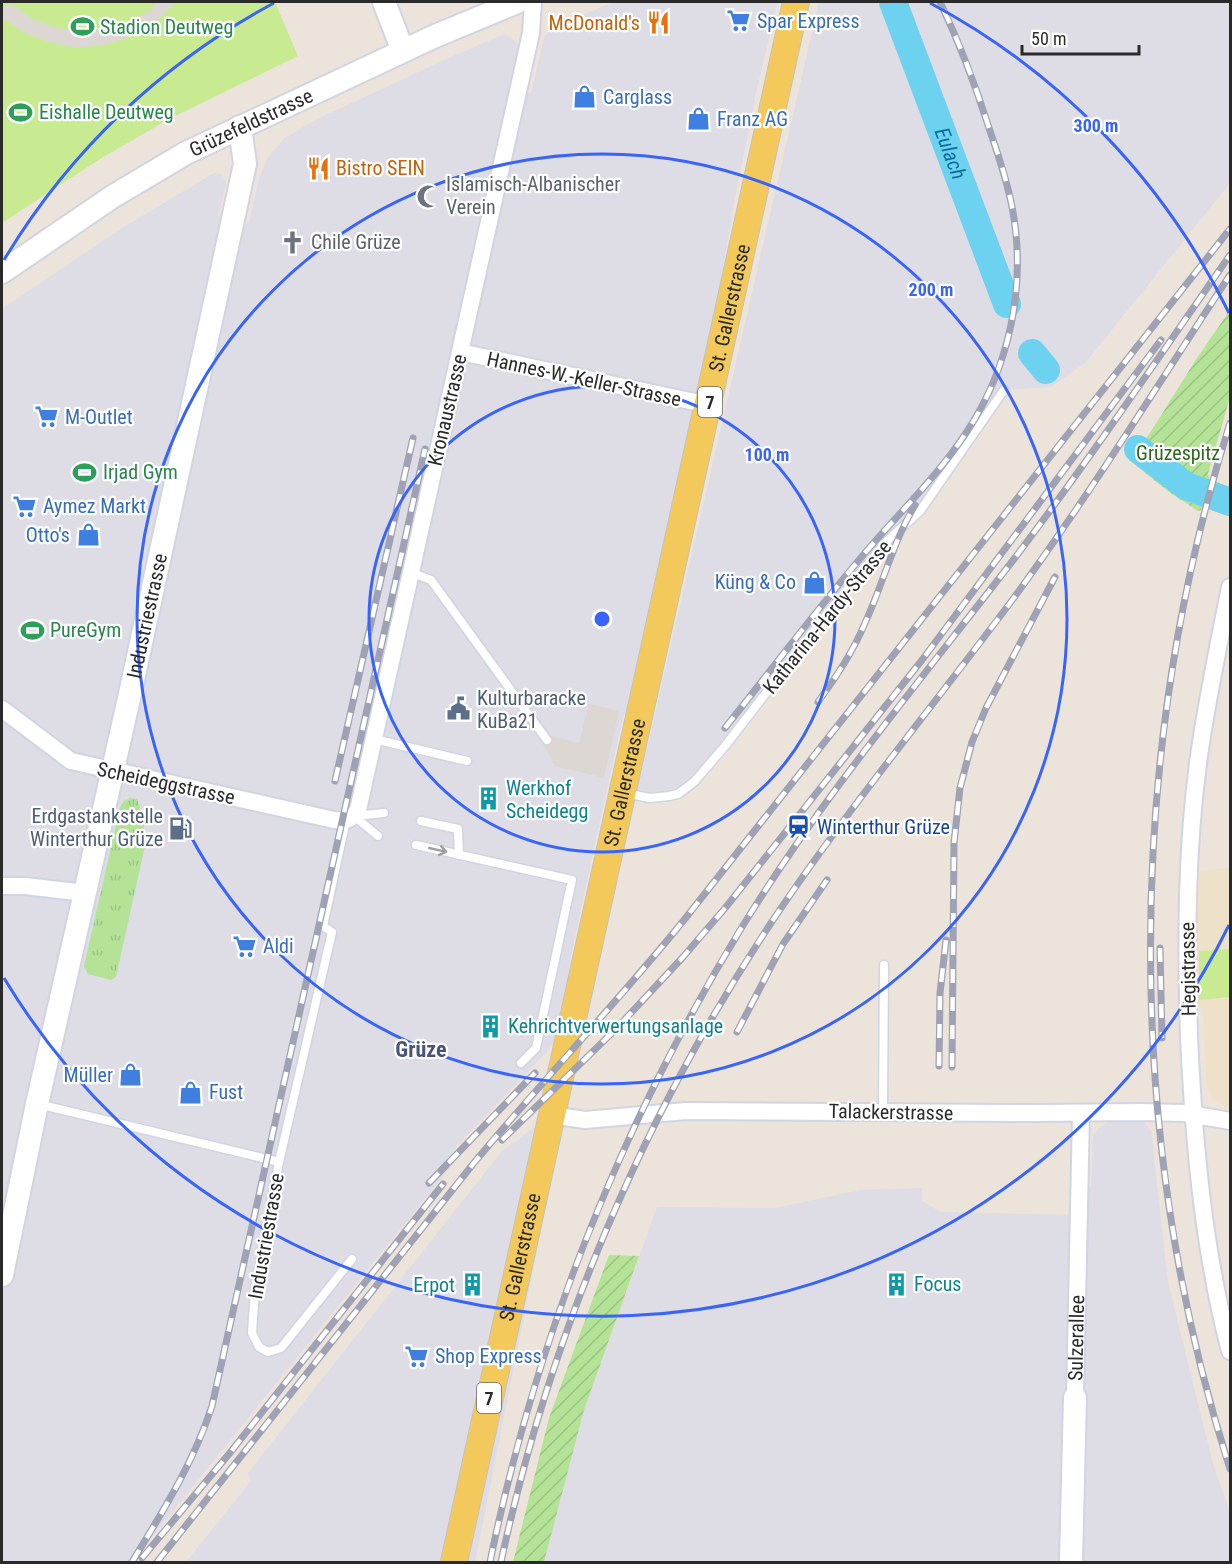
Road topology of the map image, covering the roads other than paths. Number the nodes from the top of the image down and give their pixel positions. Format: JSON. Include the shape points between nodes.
{"nodes":[{"id":1,"x":384,"y":2,"type":"edge"},
{"id":2,"x":517,"y":2,"type":"edge"},
{"id":3,"x":533,"y":2,"type":"edge"},
{"id":4,"x":796,"y":2,"type":"edge"},
{"id":5,"x":403,"y":51,"type":"junction"},
{"id":6,"x":240,"y":127,"type":"junction"},
{"id":7,"x":2,"y":272,"type":"edge"},
{"id":8,"x":460,"y":352,"type":"junction"},
{"id":9,"x":1004,"y":390,"type":"dead end"},
{"id":10,"x":709,"y":405,"type":"junction"},
{"id":11,"x":410,"y":572,"type":"junction"},
{"id":12,"x":1230,"y":586,"type":"edge"},
{"id":13,"x":2,"y":709,"type":"edge"},
{"id":14,"x":374,"y":740,"type":"junction"},
{"id":15,"x":547,"y":740,"type":"dead end"},
{"id":16,"x":467,"y":762,"type":"dead end"},
{"id":17,"x":112,"y":770,"type":"junction"},
{"id":18,"x":622,"y":793,"type":"junction"},
{"id":19,"x":384,"y":813,"type":"dead end"},
{"id":20,"x":350,"y":818,"type":"junction"},
{"id":21,"x":421,"y":821,"type":"dead end"},
{"id":22,"x":378,"y":836,"type":"dead end"},
{"id":23,"x":416,"y":845,"type":"dead end"},
{"id":24,"x":459,"y":855,"type":"junction"},
{"id":25,"x":2,"y":886,"type":"edge"},
{"id":26,"x":85,"y":893,"type":"junction"},
{"id":27,"x":884,"y":965,"type":"dead end"},
{"id":28,"x":520,"y":1063,"type":"dead end"},
{"id":29,"x":37,"y":1104,"type":"junction"},
{"id":30,"x":883,"y":1111,"type":"junction"},
{"id":31,"x":1082,"y":1113,"type":"junction"},
{"id":32,"x":1193,"y":1114,"type":"junction"},
{"id":33,"x":551,"y":1115,"type":"junction"},
{"id":34,"x":1230,"y":1122,"type":"edge"},
{"id":35,"x":279,"y":1162,"type":"junction"},
{"id":36,"x":352,"y":1259,"type":"dead end"},
{"id":37,"x":2,"y":1275,"type":"edge"},
{"id":38,"x":1230,"y":1351,"type":"edge"},
{"id":39,"x":1075,"y":1398,"type":"joint"},
{"id":40,"x":454,"y":1563,"type":"edge"},
{"id":41,"x":1071,"y":1563,"type":"edge"}],
"edges":[{"from":1,"to":5,"type":"street"},
{"from":2,"to":5,"type":"street","name":"Grüzefeldstrasse"},
{"from":3,"to":8,"type":"street","name":"Kronaustrasse","via":[[531,33]]},
{"from":4,"to":10,"type":"main road","name":"St. Gallerstrasse","number":"7"},
{"from":5,"to":6,"type":"street","name":"Grüzefeldstrasse"},
{"from":6,"to":7,"type":"street","name":"Grüzefeldstrasse","via":[[186,153],[112,197]]},
{"from":6,"to":17,"type":"street","name":"Industriestrasse","via":[[245,164]]},
{"from":8,"to":10,"type":"street","name":"Hannes-W.-Keller-Strasse"},
{"from":8,"to":11,"type":"street","name":"Kronaustrasse"},
{"from":9,"to":18,"type":"lane","name":"Katharina-Hardy-Strasse","via":[[920,511],[888,540],[694,782],[669,796],[650,798]]},
{"from":10,"to":18,"type":"main road","name":"St. Gallerstrasse","number":"7"},
{"from":11,"to":14,"type":"street","name":"Kronaustrasse"},
{"from":11,"to":15,"type":"lane","via":[[431,580]]},
{"from":12,"to":32,"type":"street","name":"Hegistrasse","via":[[1193,803],[1186,940]]},
{"from":13,"to":17,"type":"street","name":"Scheideggstrasse","via":[[71,761]]},
{"from":14,"to":16,"type":"lane"},
{"from":14,"to":20,"type":"street","name":"Kronaustrasse","via":[[358,810]]},
{"from":17,"to":20,"type":"street","name":"Scheideggstrasse","via":[[334,820]]},
{"from":17,"to":26,"type":"street","name":"Industriestrasse"},
{"from":18,"to":33,"type":"main road","name":"St. Gallerstrasse","number":"7"},
{"from":19,"to":20,"type":"lane","name":"Scheideggstrasse"},
{"from":20,"to":22,"type":"lane"},
{"from":20,"to":35,"type":"lane","via":[[323,926],[332,932]]},
{"from":21,"to":24,"type":"lane","via":[[458,830]]},
{"from":23,"to":24,"type":"lane","one_way":true},
{"from":24,"to":28,"type":"lane","via":[[572,880],[536,1048]]},
{"from":25,"to":26,"type":"street"},
{"from":26,"to":29,"type":"street","name":"Industriestrasse"},
{"from":27,"to":30,"type":"lane"},
{"from":29,"to":35,"type":"lane","name":"Industriestrasse"},
{"from":29,"to":37,"type":"street","name":"Industriestrasse"},
{"from":30,"to":31,"type":"street","name":"Talackerstrasse"},
{"from":30,"to":33,"type":"street","name":"Talackerstrasse","via":[[686,1111],[585,1120]]},
{"from":31,"to":32,"type":"street","name":"Talackerstrasse"},
{"from":31,"to":39,"type":"street","name":"Sulzerallee"},
{"from":32,"to":34,"type":"street","name":"Talackerstrasse"},
{"from":32,"to":38,"type":"street","name":"Hegistrasse","via":[[1203,1222]]},
{"from":33,"to":40,"type":"main road","name":"St. Gallerstrasse","number":"7"},
{"from":35,"to":36,"type":"lane","name":"Industriestrasse","via":[[255,1290],[252,1333],[258,1347],[268,1352],[281,1348]]},
{"from":39,"to":41,"type":"street","name":"Sulzerallee"}]}
